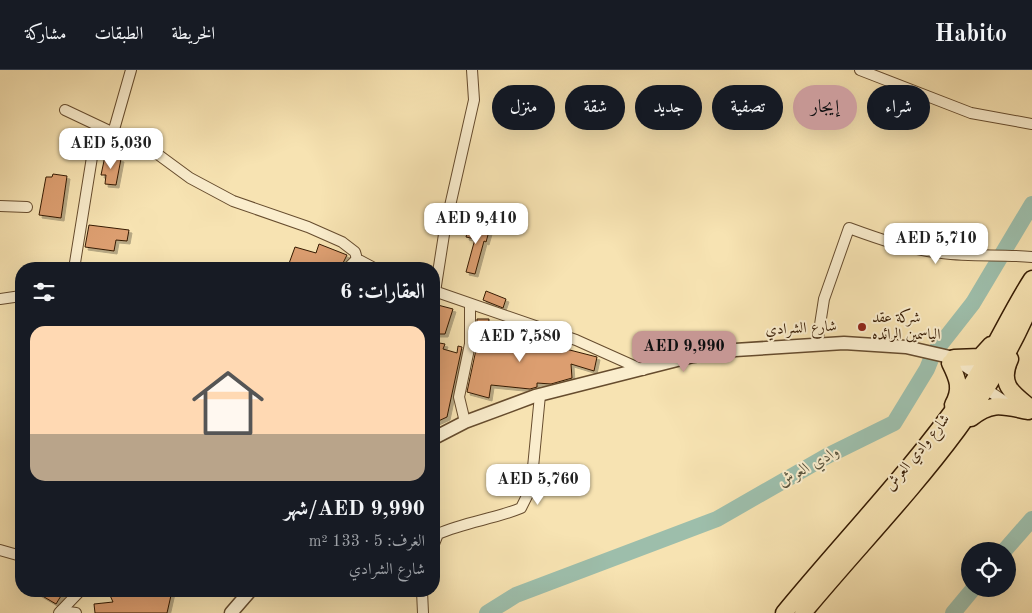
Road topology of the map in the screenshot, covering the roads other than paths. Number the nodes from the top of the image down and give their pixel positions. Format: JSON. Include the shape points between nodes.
{"nodes":[{"id":1,"x":131,"y":70,"type":"edge"},
{"id":2,"x":472,"y":70,"type":"edge"},
{"id":3,"x":861,"y":70,"type":"edge"},
{"id":4,"x":65,"y":110,"type":"dead end"},
{"id":5,"x":1032,"y":124,"type":"edge"},
{"id":6,"x":97,"y":126,"type":"junction"},
{"id":7,"x":113,"y":133,"type":"junction"},
{"id":8,"x":0,"y":206,"type":"edge"},
{"id":9,"x":27,"y":207,"type":"dead end"},
{"id":10,"x":1032,"y":257,"type":"edge"},
{"id":11,"x":357,"y":259,"type":"junction"},
{"id":12,"x":75,"y":262,"type":"edge"},
{"id":13,"x":354,"y":262,"type":"edge"},
{"id":14,"x":363,"y":262,"type":"edge"},
{"id":15,"x":439,"y":262,"type":"edge"},
{"id":16,"x":1032,"y":279,"type":"edge"},
{"id":17,"x":440,"y":294,"type":"edge"},
{"id":18,"x":15,"y":297,"type":"edge"},
{"id":19,"x":0,"y":299,"type":"edge"},
{"id":20,"x":1032,"y":301,"type":"edge"},
{"id":21,"x":470,"y":305,"type":"junction"},
{"id":22,"x":1010,"y":333,"type":"junction"},
{"id":23,"x":817,"y":344,"type":"junction"},
{"id":24,"x":948,"y":359,"type":"junction"},
{"id":25,"x":643,"y":370,"type":"junction"},
{"id":26,"x":982,"y":381,"type":"junction"},
{"id":27,"x":540,"y":395,"type":"junction"},
{"id":28,"x":1031,"y":410,"type":"edge"},
{"id":29,"x":465,"y":422,"type":"junction"},
{"id":30,"x":953,"y":422,"type":"junction"},
{"id":31,"x":440,"y":435,"type":"edge"},
{"id":32,"x":440,"y":533,"type":"edge"},
{"id":33,"x":0,"y":550,"type":"edge"},
{"id":34,"x":15,"y":554,"type":"edge"},
{"id":35,"x":74,"y":597,"type":"edge"},
{"id":36,"x":245,"y":597,"type":"edge"},
{"id":37,"x":422,"y":597,"type":"edge"},
{"id":38,"x":60,"y":612,"type":"edge"},
{"id":39,"x":76,"y":613,"type":"edge"},
{"id":40,"x":231,"y":613,"type":"edge"},
{"id":41,"x":423,"y":613,"type":"edge"},
{"id":42,"x":784,"y":613,"type":"edge"},
{"id":43,"x":803,"y":613,"type":"edge"}],
"edges":[{"from":1,"to":7,"type":"street"},
{"from":2,"to":15,"type":"street","via":[[474,100]]},
{"from":3,"to":5,"type":"street","via":[[971,113]]},
{"from":4,"to":6,"type":"street"},
{"from":6,"to":7,"type":"street"},
{"from":6,"to":12,"type":"street"},
{"from":7,"to":11,"type":"street","via":[[156,153],[190,178],[233,201],[342,242]]},
{"from":8,"to":9,"type":"street"},
{"from":10,"to":23,"type":"street","via":[[943,254],[879,239],[849,228],[824,299]]},
{"from":11,"to":13,"type":"street"},
{"from":11,"to":14,"type":"street"},
{"from":16,"to":22,"type":"main road","name":"شارع وادي العرش"},
{"from":17,"to":21,"type":"street"},
{"from":18,"to":19,"type":"street"},
{"from":20,"to":22,"type":"main road","name":"شارع وادي العرش"},
{"from":21,"to":25,"type":"street","via":[[576,340]]},
{"from":21,"to":29,"type":"street","via":[[470,344],[459,397]]},
{"from":22,"to":24,"type":"main road","via":[[980,357]]},
{"from":22,"to":26,"type":"main road","name":"شارع وادي العرش"},
{"from":22,"to":28,"type":"main road","via":[[1012,353],[1005,381],[1015,396]]},
{"from":23,"to":24,"type":"street","name":"شارع الشرادي","via":[[906,347]]},
{"from":23,"to":25,"type":"street","name":"شارع الشرادي","via":[[693,356]]},
{"from":24,"to":26,"type":"street","name":"شارع الشرادي"},
{"from":24,"to":30,"type":"main road","via":[[959,387]]},
{"from":25,"to":27,"type":"street","name":"شارع الشرادي"},
{"from":26,"to":28,"type":"street","via":[[1014,407]]},
{"from":26,"to":30,"type":"main road","name":"شارع وادي العرش"},
{"from":27,"to":29,"type":"street","name":"شارع الشرادي"},
{"from":27,"to":32,"type":"street","via":[[531,488],[522,508]]},
{"from":28,"to":30,"type":"main road","via":[[988,406]]},
{"from":29,"to":31,"type":"street","name":"شارع الشرادي"},
{"from":30,"to":42,"type":"main road","name":"شارع وادي العرش"},
{"from":30,"to":43,"type":"main road","name":"شارع وادي العرش"},
{"from":33,"to":34,"type":"street"},
{"from":35,"to":38,"type":"street"},
{"from":36,"to":40,"type":"street"},
{"from":37,"to":41,"type":"street"},
{"from":38,"to":39,"type":"street"}]}
